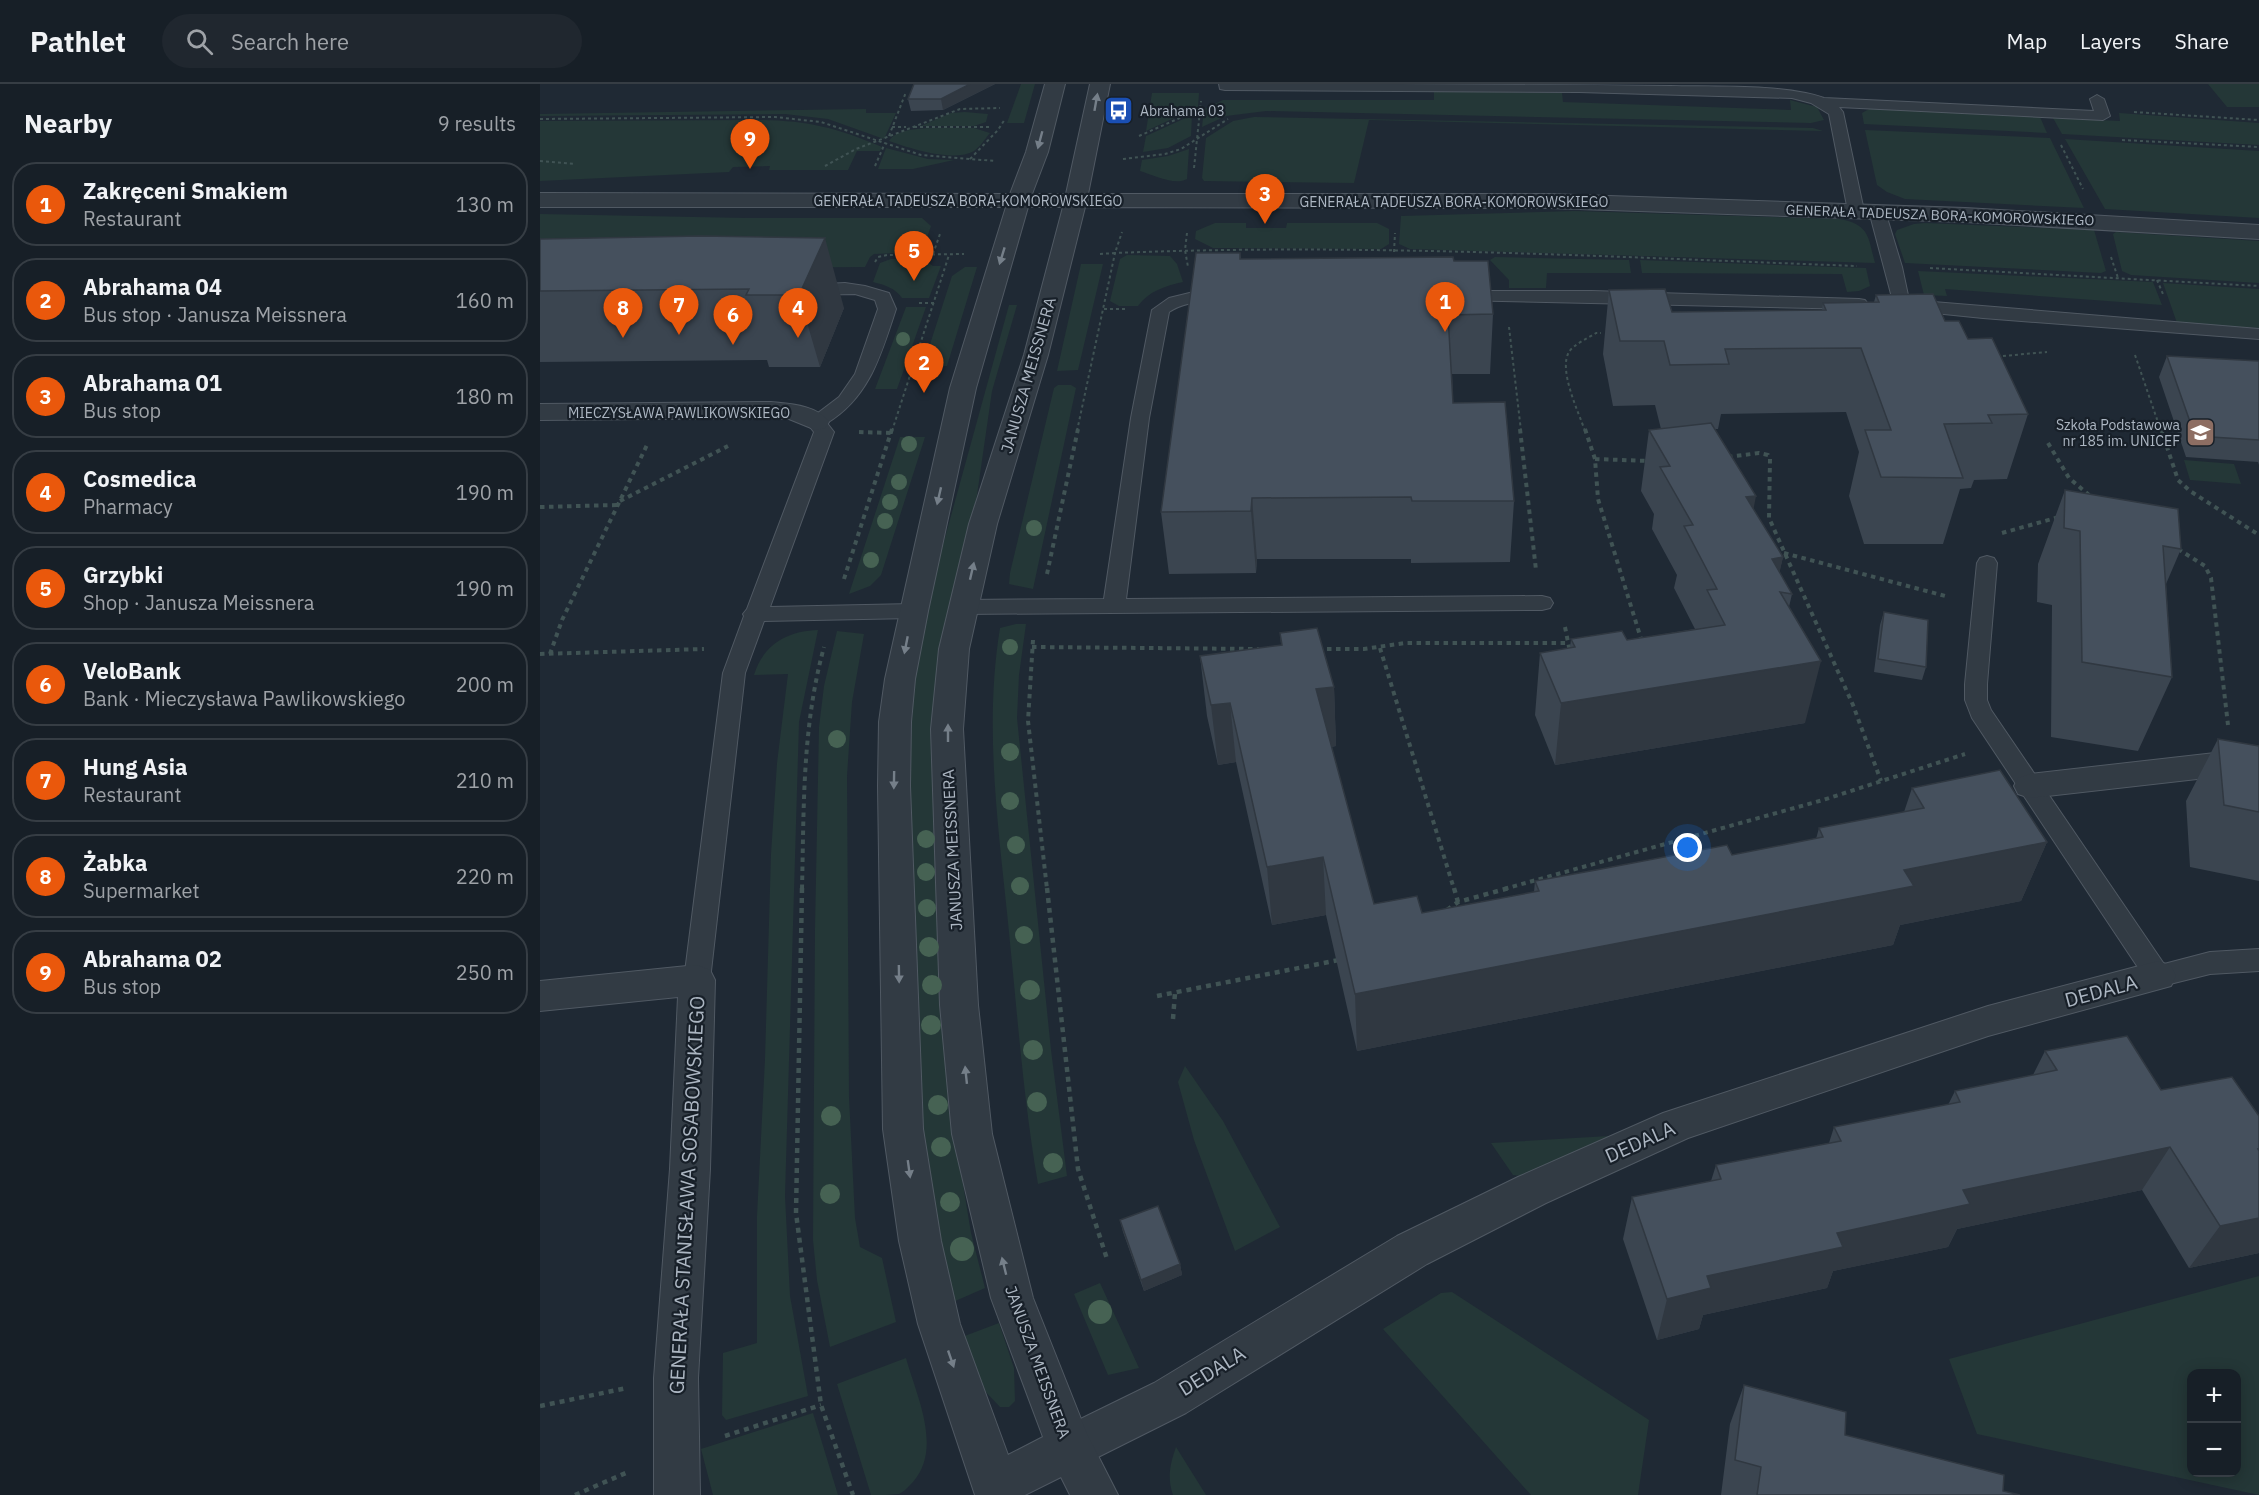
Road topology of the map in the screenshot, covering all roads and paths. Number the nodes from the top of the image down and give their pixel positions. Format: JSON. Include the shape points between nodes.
{"nodes":[{"id":1,"x":1055,"y":84,"type":"edge"},
{"id":2,"x":1100,"y":84,"type":"edge"},
{"id":3,"x":1225,"y":86,"type":"joint"},
{"id":4,"x":906,"y":92,"type":"dead end"},
{"id":5,"x":1202,"y":92,"type":"dead end"},
{"id":6,"x":2097,"y":99,"type":"dead end"},
{"id":7,"x":1824,"y":102,"type":"junction"},
{"id":8,"x":1000,"y":108,"type":"dead end"},
{"id":9,"x":1200,"y":109,"type":"junction"},
{"id":10,"x":2125,"y":111,"type":"dead end"},
{"id":11,"x":1235,"y":117,"type":"dead end"},
{"id":12,"x":1006,"y":118,"type":"dead end"},
{"id":13,"x":540,"y":119,"type":"edge"},
{"id":14,"x":2259,"y":120,"type":"edge"},
{"id":15,"x":892,"y":127,"type":"junction"},
{"id":16,"x":909,"y":127,"type":"junction"},
{"id":17,"x":991,"y":127,"type":"dead end"},
{"id":18,"x":889,"y":136,"type":"junction"},
{"id":19,"x":1139,"y":136,"type":"dead end"},
{"id":20,"x":1197,"y":137,"type":"junction"},
{"id":21,"x":2058,"y":139,"type":"dead end"},
{"id":22,"x":2114,"y":139,"type":"dead end"},
{"id":23,"x":877,"y":141,"type":"junction"},
{"id":24,"x":885,"y":144,"type":"junction"},
{"id":25,"x":1196,"y":147,"type":"dead end"},
{"id":26,"x":2259,"y":147,"type":"edge"},
{"id":27,"x":1126,"y":157,"type":"junction"},
{"id":28,"x":970,"y":159,"type":"junction"},
{"id":29,"x":1033,"y":161,"type":"junction"},
{"id":30,"x":1084,"y":161,"type":"junction"},
{"id":31,"x":1128,"y":163,"type":"dead end"},
{"id":32,"x":816,"y":170,"type":"dead end"},
{"id":33,"x":873,"y":172,"type":"dead end"},
{"id":34,"x":2084,"y":190,"type":"dead end"},
{"id":35,"x":540,"y":200,"type":"edge"},
{"id":36,"x":1019,"y":200,"type":"junction"},
{"id":37,"x":1077,"y":200,"type":"junction"},
{"id":38,"x":1866,"y":211,"type":"junction"},
{"id":39,"x":1187,"y":230,"type":"dead end"},
{"id":40,"x":1122,"y":231,"type":"dead end"},
{"id":41,"x":2259,"y":232,"type":"edge"},
{"id":42,"x":1185,"y":250,"type":"junction"},
{"id":43,"x":1115,"y":253,"type":"junction"},
{"id":44,"x":972,"y":254,"type":"dead end"},
{"id":45,"x":1092,"y":254,"type":"dead end"},
{"id":46,"x":949,"y":255,"type":"junction"},
{"id":47,"x":1187,"y":261,"type":"dead end"},
{"id":48,"x":873,"y":266,"type":"dead end"},
{"id":49,"x":1865,"y":266,"type":"dead end"},
{"id":50,"x":1929,"y":268,"type":"dead end"},
{"id":51,"x":2157,"y":280,"type":"junction"},
{"id":52,"x":2259,"y":286,"type":"edge"},
{"id":53,"x":2160,"y":289,"type":"dead end"},
{"id":54,"x":788,"y":290,"type":"edge"},
{"id":55,"x":1243,"y":294,"type":"edge"},
{"id":56,"x":1447,"y":296,"type":"edge"},
{"id":57,"x":1901,"y":305,"type":"junction"},
{"id":58,"x":1608,"y":333,"type":"dead end"},
{"id":59,"x":2259,"y":334,"type":"edge"},
{"id":60,"x":2136,"y":356,"type":"dead end"},
{"id":61,"x":1515,"y":374,"type":"dead end"},
{"id":62,"x":540,"y":412,"type":"edge"},
{"id":63,"x":664,"y":412,"type":"junction"},
{"id":64,"x":816,"y":422,"type":"junction"},
{"id":65,"x":734,"y":443,"type":"dead end"},
{"id":66,"x":2048,"y":443,"type":"dead end"},
{"id":67,"x":1718,"y":458,"type":"edge"},
{"id":68,"x":1595,"y":459,"type":"junction"},
{"id":69,"x":1653,"y":461,"type":"edge"},
{"id":70,"x":2093,"y":497,"type":"edge"},
{"id":71,"x":619,"y":503,"type":"junction"},
{"id":72,"x":540,"y":507,"type":"edge"},
{"id":73,"x":2068,"y":514,"type":"edge"},
{"id":74,"x":2259,"y":535,"type":"edge"},
{"id":75,"x":2170,"y":543,"type":"edge"},
{"id":76,"x":1784,"y":553,"type":"junction"},
{"id":77,"x":1535,"y":563,"type":"dead end"},
{"id":78,"x":1987,"y":563,"type":"joint"},
{"id":79,"x":1046,"y":578,"type":"dead end"},
{"id":80,"x":841,"y":587,"type":"dead end"},
{"id":81,"x":1542,"y":603,"type":"dead end"},
{"id":82,"x":1114,"y":606,"type":"junction"},
{"id":83,"x":1984,"y":606,"type":"junction"},
{"id":84,"x":963,"y":607,"type":"junction"},
{"id":85,"x":913,"y":610,"type":"junction"},
{"id":86,"x":754,"y":614,"type":"junction"},
{"id":87,"x":1564,"y":620,"type":"dead end"},
{"id":88,"x":1036,"y":630,"type":"dead end"},
{"id":89,"x":825,"y":641,"type":"dead end"},
{"id":90,"x":1567,"y":643,"type":"junction"},
{"id":91,"x":1643,"y":643,"type":"edge"},
{"id":92,"x":1032,"y":647,"type":"junction"},
{"id":93,"x":742,"y":648,"type":"junction"},
{"id":94,"x":1380,"y":648,"type":"junction"},
{"id":95,"x":1261,"y":649,"type":"edge"},
{"id":96,"x":1307,"y":649,"type":"edge"},
{"id":97,"x":540,"y":654,"type":"edge"},
{"id":98,"x":550,"y":654,"type":"junction"},
{"id":99,"x":1571,"y":654,"type":"edge"},
{"id":100,"x":1999,"y":743,"type":"junction"},
{"id":101,"x":2241,"y":756,"type":"edge"},
{"id":102,"x":1881,"y":780,"type":"junction"},
{"id":103,"x":2030,"y":786,"type":"junction"},
{"id":104,"x":1458,"y":902,"type":"junction"},
{"id":105,"x":1444,"y":912,"type":"edge"},
{"id":106,"x":1344,"y":959,"type":"edge"},
{"id":107,"x":2259,"y":960,"type":"edge"},
{"id":108,"x":2158,"y":976,"type":"junction"},
{"id":109,"x":697,"y":980,"type":"junction"},
{"id":110,"x":1174,"y":993,"type":"junction"},
{"id":111,"x":540,"y":996,"type":"edge"},
{"id":112,"x":1157,"y":996,"type":"dead end"},
{"id":113,"x":1173,"y":1019,"type":"dead end"},
{"id":114,"x":1107,"y":1259,"type":"dead end"},
{"id":115,"x":676,"y":1378,"type":"junction"},
{"id":116,"x":540,"y":1406,"type":"edge"},
{"id":117,"x":1070,"y":1448,"type":"junction"},
{"id":118,"x":990,"y":1492,"type":"edge"},
{"id":119,"x":677,"y":1495,"type":"edge"},
{"id":120,"x":853,"y":1495,"type":"edge"},
{"id":121,"x":1095,"y":1495,"type":"edge"}],
"edges":[{"from":1,"to":29,"type":"street","one_way":true},
{"from":30,"to":2,"type":"street","name":"JANUSZA MEISSNERA","one_way":true},
{"from":3,"to":7,"type":"lane","via":[[1604,88],[1792,94]]},
{"from":3,"to":9,"type":"path","via":[[1220,100]]},
{"from":4,"to":15,"type":"path"},
{"from":5,"to":9,"type":"path"},
{"from":6,"to":7,"type":"lane","via":[[2103,116]]},
{"from":7,"to":38,"type":"lane","via":[[1836,112]]},
{"from":8,"to":16,"type":"path","via":[[960,109]]},
{"from":9,"to":19,"type":"path"},
{"from":9,"to":20,"type":"path"},
{"from":10,"to":14,"type":"path"},
{"from":11,"to":20,"type":"path"},
{"from":12,"to":28,"type":"path"},
{"from":13,"to":23,"type":"path","via":[[775,117],[821,122]]},
{"from":15,"to":16,"type":"path"},
{"from":15,"to":18,"type":"path"},
{"from":16,"to":17,"type":"path"},
{"from":16,"to":18,"type":"path"},
{"from":18,"to":23,"type":"path"},
{"from":18,"to":24,"type":"path"},
{"from":20,"to":25,"type":"path"},
{"from":20,"to":27,"type":"path","via":[[1173,152]]},
{"from":21,"to":34,"type":"path"},
{"from":22,"to":26,"type":"path"},
{"from":23,"to":24,"type":"path"},
{"from":23,"to":32,"type":"path"},
{"from":24,"to":28,"type":"path","via":[[921,155]]},
{"from":24,"to":33,"type":"path"},
{"from":27,"to":30,"type":"path"},
{"from":27,"to":31,"type":"path"},
{"from":28,"to":29,"type":"path"},
{"from":29,"to":36,"type":"street"},
{"from":30,"to":37,"type":"street","name":"JANUSZA MEISSNERA"},
{"from":35,"to":36,"type":"street","name":"GENERAŁA TADEUSZA BORA-KOMOROWSKIEGO"},
{"from":36,"to":37,"type":"street","name":"GENERAŁA TADEUSZA BORA-KOMOROWSKIEGO"},
{"from":36,"to":85,"type":"street","one_way":true,"via":[[963,388]]},
{"from":37,"to":38,"type":"street","name":"GENERAŁA TADEUSZA BORA-KOMOROWSKIEGO","via":[[1549,201]]},
{"from":84,"to":37,"type":"street","name":"JANUSZA MEISSNERA","one_way":true,"via":[[983,524],[1036,355]]},
{"from":38,"to":41,"type":"street","name":"GENERAŁA TADEUSZA BORA-KOMOROWSKIEGO"},
{"from":38,"to":57,"type":"lane","via":[[1894,267]]},
{"from":39,"to":42,"type":"path"},
{"from":40,"to":43,"type":"path"},
{"from":42,"to":43,"type":"path"},
{"from":42,"to":47,"type":"path"},
{"from":42,"to":49,"type":"path","via":[[1480,253]]},
{"from":43,"to":45,"type":"path"},
{"from":43,"to":79,"type":"path"},
{"from":44,"to":46,"type":"path"},
{"from":46,"to":48,"type":"path","via":[[881,256]]},
{"from":46,"to":80,"type":"path"},
{"from":50,"to":51,"type":"path"},
{"from":51,"to":52,"type":"path"},
{"from":51,"to":53,"type":"path"},
{"from":54,"to":64,"type":"lane","via":[[863,291],[883,297],[886,303],[857,389],[833,414]]},
{"from":55,"to":82,"type":"lane","via":[[1189,296],[1161,310],[1140,418]]},
{"from":56,"to":57,"type":"lane"},
{"from":57,"to":59,"type":"lane"},
{"from":58,"to":68,"type":"path","via":[[1596,333],[1569,351],[1566,361],[1567,378]]},
{"from":60,"to":74,"type":"path","via":[[2178,480]]},
{"from":61,"to":77,"type":"path"},
{"from":62,"to":63,"type":"street","name":"MIECZYSŁAWA PAWLIKOWSKIEGO"},
{"from":63,"to":64,"type":"street","name":"MIECZYSŁAWA PAWLIKOWSKIEGO","via":[[782,411]]},
{"from":63,"to":71,"type":"path"},
{"from":64,"to":86,"type":"lane","via":[[824,432]]},
{"from":65,"to":71,"type":"path"},
{"from":66,"to":70,"type":"path","via":[[2069,478]]},
{"from":67,"to":76,"type":"path","via":[[1768,455],[1768,518]]},
{"from":68,"to":69,"type":"path"},
{"from":68,"to":91,"type":"path","via":[[1598,499]]},
{"from":71,"to":72,"type":"path"},
{"from":71,"to":98,"type":"path","via":[[561,620]]},
{"from":73,"to":78,"type":"path","via":[[1992,538]]},
{"from":75,"to":101,"type":"path","via":[[2205,566],[2211,578]]},
{"from":76,"to":83,"type":"path"},
{"from":76,"to":102,"type":"path","via":[[1853,705]]},
{"from":78,"to":83,"type":"lane"},
{"from":81,"to":82,"type":"lane"},
{"from":82,"to":84,"type":"lane"},
{"from":83,"to":100,"type":"lane","via":[[1976,700]]},
{"from":117,"to":84,"type":"street","name":"JANUSZA MEISSNERA","one_way":true,"via":[[1012,1298],[972,1134],[959,1005],[947,729],[954,649]]},
{"from":85,"to":86,"type":"lane"},
{"from":85,"to":118,"type":"street","one_way":true,"via":[[895,722],[903,1130],[920,1241],[939,1324]]},
{"from":86,"to":93,"type":"lane"},
{"from":87,"to":90,"type":"path"},
{"from":88,"to":92,"type":"path"},
{"from":89,"to":120,"type":"path","via":[[814,683],[805,748],[795,1213],[821,1405]]},
{"from":90,"to":94,"type":"path","via":[[1405,644]]},
{"from":90,"to":99,"type":"path"},
{"from":92,"to":95,"type":"path"},
{"from":92,"to":114,"type":"path","via":[[1028,721],[1078,1168]]},
{"from":93,"to":98,"type":"path"},
{"from":93,"to":109,"type":"lane","via":[[734,673]]},
{"from":94,"to":96,"type":"path"},
{"from":94,"to":104,"type":"path"},
{"from":97,"to":98,"type":"path"},
{"from":100,"to":102,"type":"path"},
{"from":100,"to":103,"type":"lane"},
{"from":101,"to":103,"type":"street"},
{"from":102,"to":104,"type":"path","via":[[1823,800]]},
{"from":103,"to":108,"type":"lane"},
{"from":104,"to":105,"type":"path"},
{"from":106,"to":110,"type":"path"},
{"from":107,"to":108,"type":"lane","name":"DEDALA","via":[[2210,963]]},
{"from":108,"to":117,"type":"street","name":"DEDALA","via":[[1988,1021],[1677,1125],[1532,1190],[1412,1250],[1170,1398]]},
{"from":109,"to":111,"type":"street","name":"GENERAŁA STANISŁAWA SOSABOWSKIEGO"},
{"from":109,"to":115,"type":"street","name":"GENERAŁA STANISŁAWA SOSABOWSKIEGO"},
{"from":110,"to":112,"type":"path"},
{"from":110,"to":113,"type":"path"},
{"from":115,"to":116,"type":"path"},
{"from":115,"to":119,"type":"street","name":"GENERAŁA STANISŁAWA SOSABOWSKIEGO"},
{"from":117,"to":118,"type":"street","name":"DEDALA"},
{"from":117,"to":121,"type":"street","name":"JANUSZA MEISSNERA"}]}
